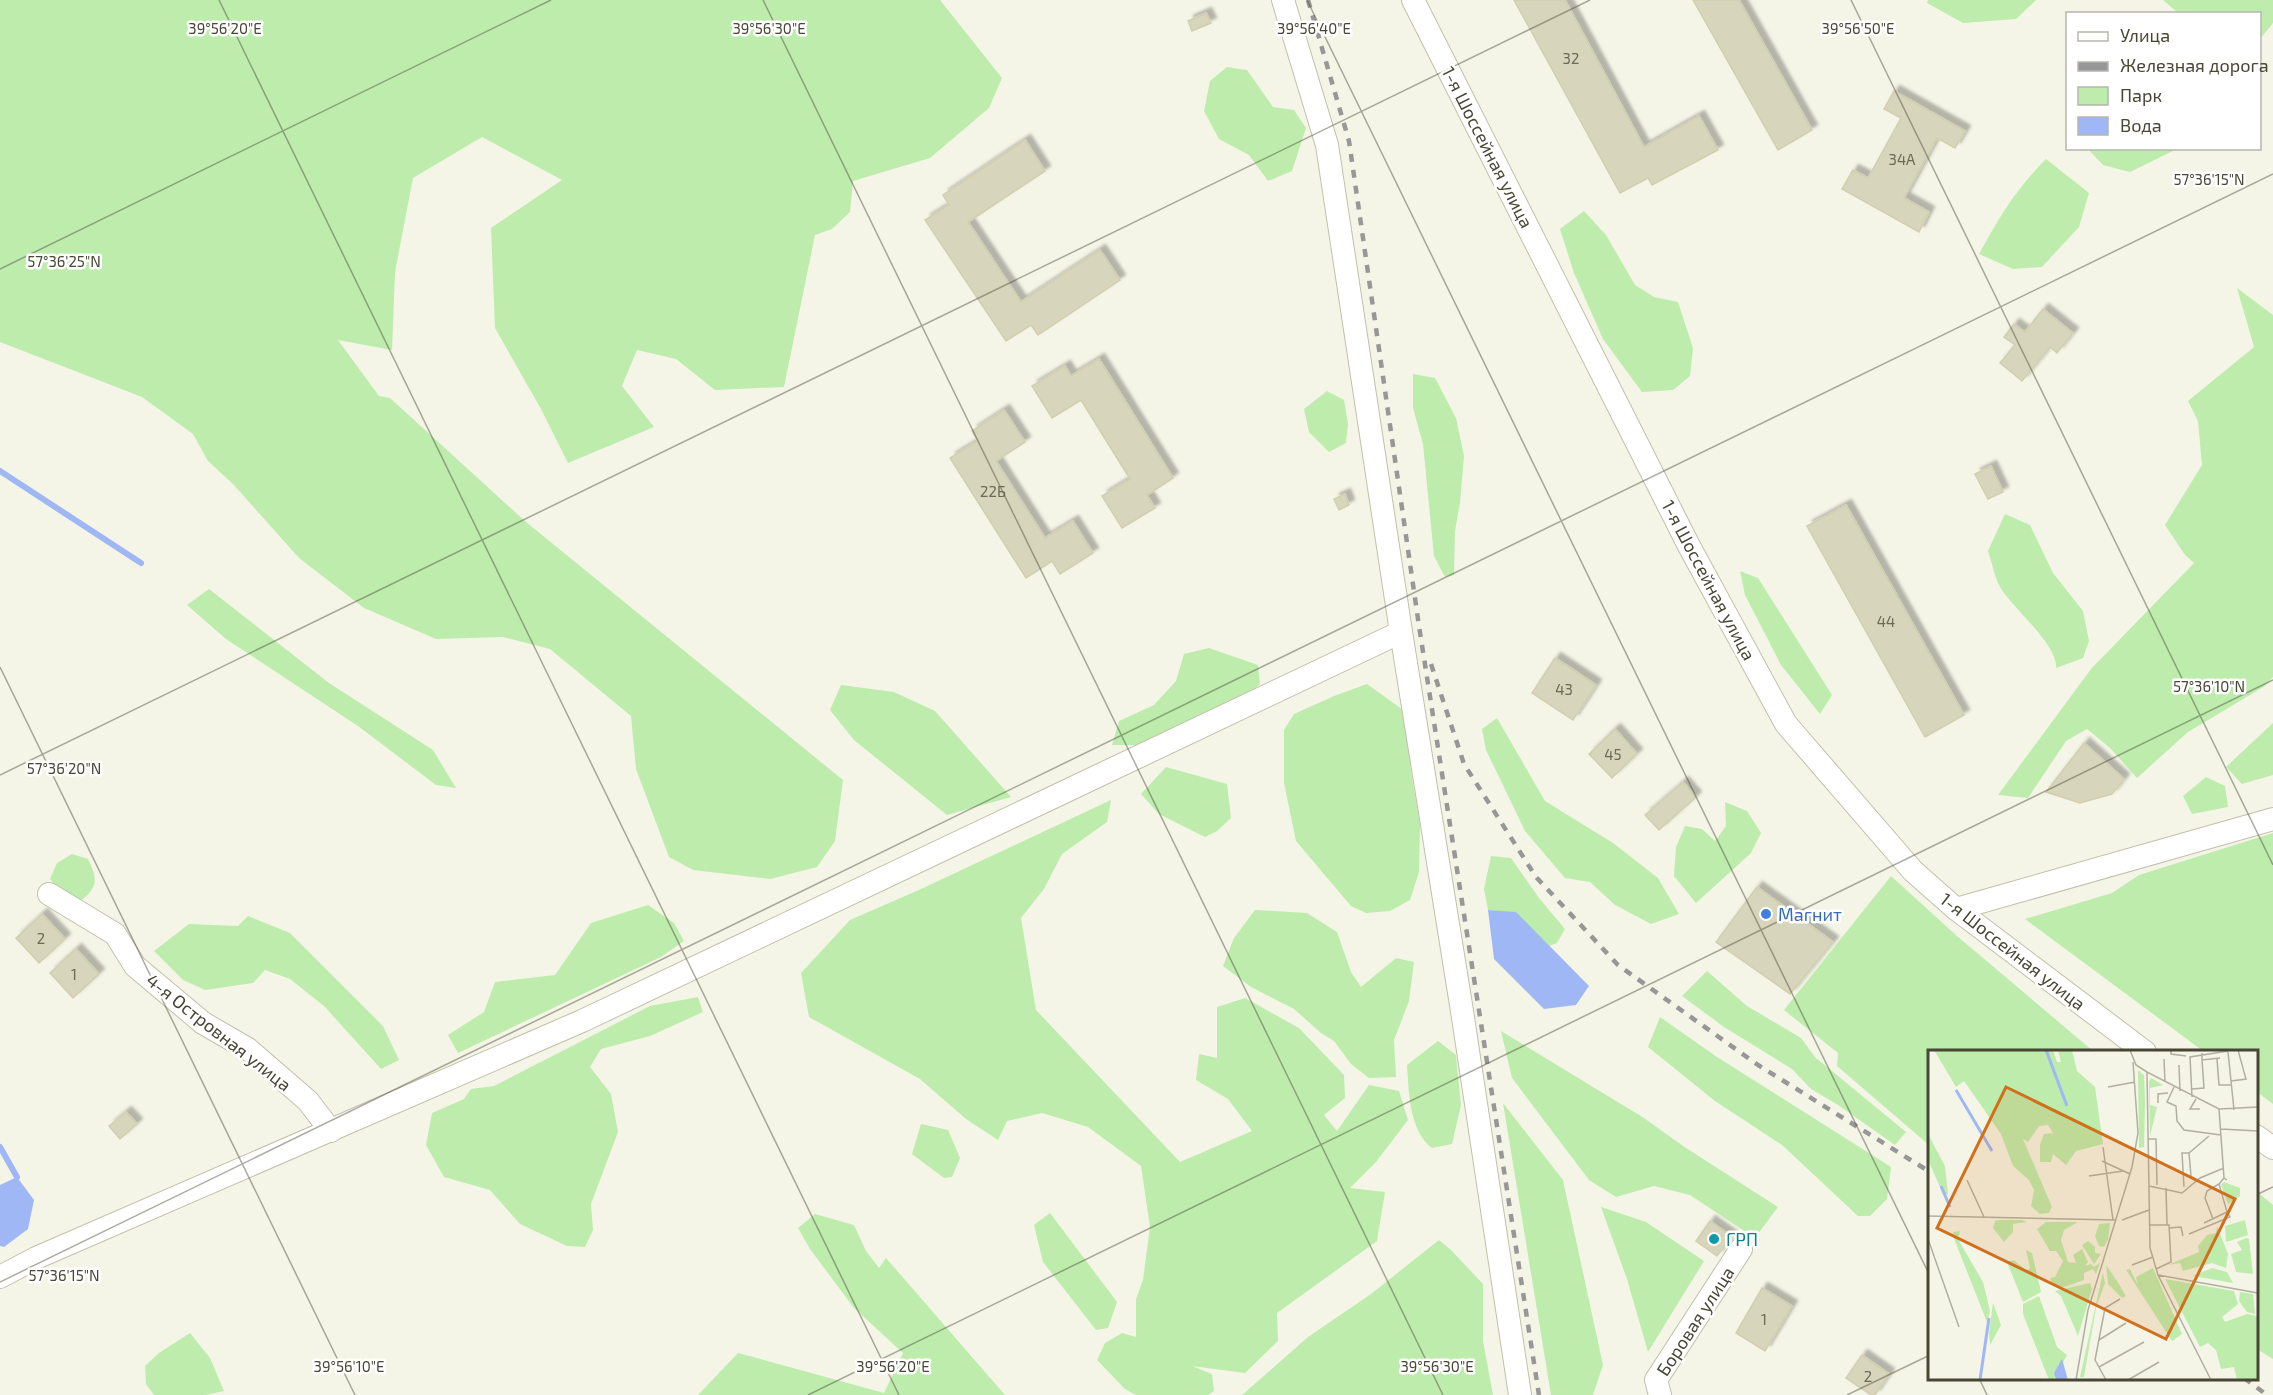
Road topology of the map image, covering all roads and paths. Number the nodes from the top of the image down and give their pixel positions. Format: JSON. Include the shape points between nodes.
{"nodes":[{"id":1,"x":1283,"y":0,"type":"edge"},
{"id":2,"x":1413,"y":0,"type":"edge"},
{"id":3,"x":1401,"y":632,"type":"junction"},
{"id":4,"x":2273,"y":819,"type":"edge"},
{"id":5,"x":49,"y":894,"type":"dead end"},
{"id":6,"x":1956,"y":909,"type":"junction"},
{"id":7,"x":2142,"y":1050,"type":"edge"},
{"id":8,"x":331,"y":1131,"type":"junction"},
{"id":9,"x":2258,"y":1137,"type":"edge"},
{"id":10,"x":2273,"y":1148,"type":"edge"},
{"id":11,"x":1740,"y":1249,"type":"dead end"},
{"id":12,"x":0,"y":1277,"type":"edge"},
{"id":13,"x":1520,"y":1395,"type":"edge"},
{"id":14,"x":1660,"y":1395,"type":"edge"}],
"edges":[{"from":1,"to":3,"type":"street","via":[[1327,145]]},
{"from":2,"to":6,"type":"street","name":"1-я Шоссейная улица","via":[[1689,546],[1786,724],[1913,871]]},
{"from":3,"to":8,"type":"street","via":[[592,1016]]},
{"from":3,"to":13,"type":"street"},
{"from":4,"to":6,"type":"street"},
{"from":5,"to":8,"type":"street","name":"4-я Островная улица","via":[[115,934],[135,966],[203,1023],[248,1049],[308,1101]]},
{"from":6,"to":7,"type":"street","name":"1-я Шоссейная улица"},
{"from":8,"to":12,"type":"street"},
{"from":9,"to":10,"type":"street"},
{"from":11,"to":14,"type":"street","name":"Боровая улица","via":[[1656,1380]]}]}
